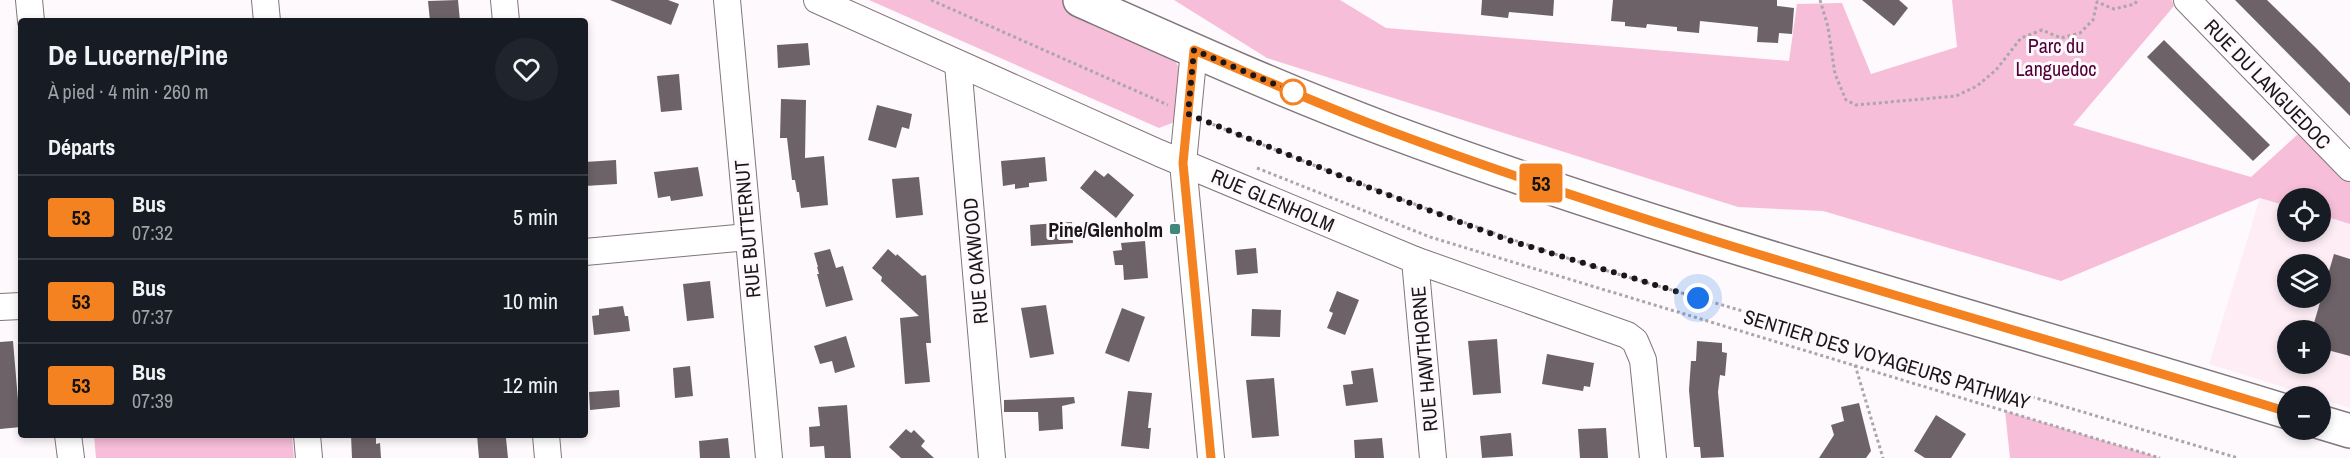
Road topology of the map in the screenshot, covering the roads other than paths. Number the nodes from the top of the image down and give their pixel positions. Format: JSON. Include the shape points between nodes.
{"nodes":[{"id":1,"x":29,"y":0,"type":"edge"},
{"id":2,"x":265,"y":0,"type":"edge"},
{"id":3,"x":504,"y":0,"type":"edge"},
{"id":4,"x":727,"y":0,"type":"edge"},
{"id":5,"x":818,"y":0,"type":"edge"},
{"id":6,"x":1080,"y":0,"type":"edge"},
{"id":7,"x":2187,"y":0,"type":"edge"},
{"id":8,"x":31,"y":18,"type":"edge"},
{"id":9,"x":267,"y":18,"type":"edge"},
{"id":10,"x":506,"y":18,"type":"edge"},
{"id":11,"x":1194,"y":50,"type":"junction"},
{"id":12,"x":958,"y":64,"type":"junction"},
{"id":13,"x":1183,"y":163,"type":"junction"},
{"id":14,"x":2350,"y":168,"type":"edge"},
{"id":15,"x":748,"y":237,"type":"junction"},
{"id":16,"x":588,"y":252,"type":"edge"},
{"id":17,"x":1415,"y":260,"type":"junction"},
{"id":18,"x":18,"y":306,"type":"edge"},
{"id":19,"x":0,"y":307,"type":"edge"},
{"id":20,"x":2277,"y":409,"type":"edge"},
{"id":21,"x":2331,"y":425,"type":"edge"},
{"id":22,"x":2350,"y":431,"type":"edge"},
{"id":23,"x":68,"y":438,"type":"edge"},
{"id":24,"x":307,"y":438,"type":"edge"},
{"id":25,"x":546,"y":438,"type":"edge"},
{"id":26,"x":71,"y":458,"type":"edge"},
{"id":27,"x":309,"y":458,"type":"edge"},
{"id":28,"x":548,"y":458,"type":"edge"},
{"id":29,"x":769,"y":458,"type":"edge"},
{"id":30,"x":992,"y":458,"type":"edge"},
{"id":31,"x":1211,"y":458,"type":"edge"},
{"id":32,"x":1433,"y":458,"type":"edge"},
{"id":33,"x":1653,"y":458,"type":"edge"}],
"edges":[{"from":1,"to":8,"type":"street"},
{"from":2,"to":9,"type":"street"},
{"from":3,"to":10,"type":"street"},
{"from":4,"to":15,"type":"street","name":"RUE BUTTERNUT"},
{"from":5,"to":12,"type":"street","name":"RUE GLENHOLM"},
{"from":6,"to":11,"type":"main road"},
{"from":7,"to":14,"type":"street","name":"RUE DU LANGUEDOC"},
{"from":11,"to":13,"type":"street"},
{"from":11,"to":20,"type":"main road","via":[[1384,129],[1531,180],[1707,238]]},
{"from":12,"to":13,"type":"street","name":"RUE GLENHOLM"},
{"from":12,"to":30,"type":"street","name":"RUE OAKWOOD"},
{"from":13,"to":17,"type":"street","name":"RUE GLENHOLM"},
{"from":13,"to":31,"type":"street"},
{"from":15,"to":16,"type":"street"},
{"from":15,"to":29,"type":"street","name":"RUE BUTTERNUT"},
{"from":17,"to":32,"type":"street","name":"RUE HAWTHORNE"},
{"from":17,"to":33,"type":"street","name":"RUE GLENHOLM","via":[[1619,331],[1635,341],[1643,360]]},
{"from":18,"to":19,"type":"street"},
{"from":21,"to":22,"type":"main road"},
{"from":23,"to":26,"type":"street"},
{"from":24,"to":27,"type":"street"},
{"from":25,"to":28,"type":"street"}]}
